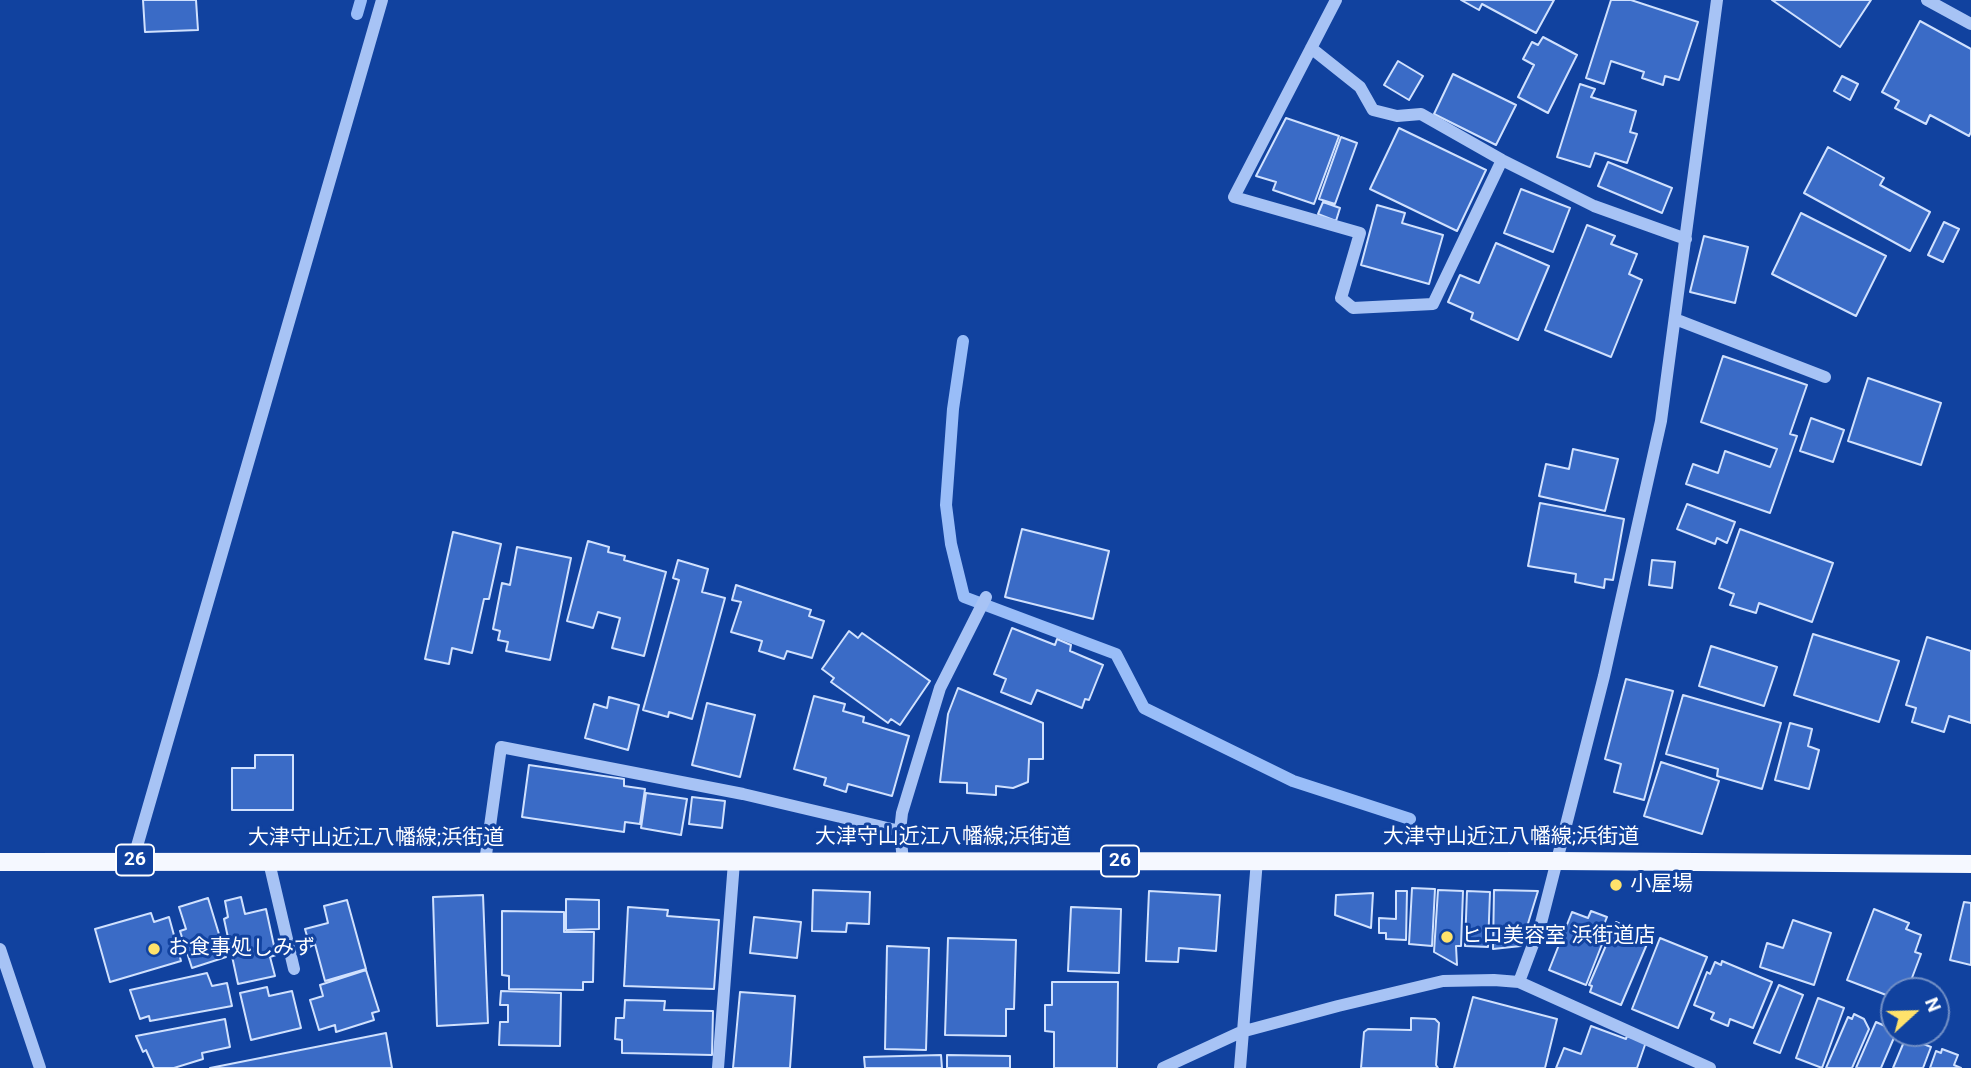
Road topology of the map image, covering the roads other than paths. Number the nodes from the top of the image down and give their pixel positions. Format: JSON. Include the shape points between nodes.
{"nodes":[{"id":1,"x":382,"y":0,"type":"edge"},
{"id":2,"x":1336,"y":0,"type":"edge"},
{"id":3,"x":1717,"y":0,"type":"edge"},
{"id":4,"x":1927,"y":0,"type":"edge"},
{"id":5,"x":1971,"y":24,"type":"edge"},
{"id":6,"x":1311,"y":48,"type":"junction"},
{"id":7,"x":1503,"y":160,"type":"junction"},
{"id":8,"x":1686,"y":239,"type":"junction"},
{"id":9,"x":1675,"y":319,"type":"junction"},
{"id":10,"x":1825,"y":377,"type":"dead end"},
{"id":11,"x":986,"y":597,"type":"dead end"},
{"id":12,"x":900,"y":831,"type":"junction"},
{"id":13,"x":133,"y":860,"type":"junction"},
{"id":14,"x":1257,"y":860,"type":"junction"},
{"id":15,"x":903,"y":861,"type":"junction"},
{"id":16,"x":1558,"y":861,"type":"junction"},
{"id":17,"x":0,"y":862,"type":"edge"},
{"id":18,"x":270,"y":862,"type":"junction"},
{"id":19,"x":485,"y":862,"type":"junction"},
{"id":20,"x":734,"y":862,"type":"junction"},
{"id":21,"x":1971,"y":864,"type":"edge"},
{"id":22,"x":0,"y":949,"type":"edge"},
{"id":23,"x":294,"y":969,"type":"dead end"},
{"id":24,"x":1519,"y":982,"type":"junction"},
{"id":25,"x":1241,"y":1032,"type":"junction"},
{"id":26,"x":40,"y":1068,"type":"edge"},
{"id":27,"x":718,"y":1068,"type":"edge"},
{"id":28,"x":1163,"y":1068,"type":"edge"},
{"id":29,"x":1240,"y":1068,"type":"edge"},
{"id":30,"x":1710,"y":1068,"type":"edge"}],
"edges":[{"from":1,"to":13,"type":"street"},
{"from":2,"to":6,"type":"street"},
{"from":3,"to":8,"type":"street"},
{"from":4,"to":5,"type":"street"},
{"from":6,"to":7,"type":"street","via":[[1360,87],[1373,110],[1397,116],[1421,114]]},
{"from":6,"to":7,"type":"street","via":[[1234,197],[1360,233],[1341,298],[1353,308],[1433,304]]},
{"from":7,"to":8,"type":"street","via":[[1594,206]]},
{"from":8,"to":9,"type":"street"},
{"from":9,"to":10,"type":"street"},
{"from":9,"to":16,"type":"street","via":[[1661,421]]},
{"from":11,"to":12,"type":"street","via":[[940,688]]},
{"from":12,"to":15,"type":"street"},
{"from":12,"to":19,"type":"street","via":[[743,794],[501,747]]},
{"from":13,"to":17,"type":"main road","name":"大津守山近江八幡線;浜街道","number":"26"},
{"from":13,"to":18,"type":"main road","name":"大津守山近江八幡線;浜街道","number":"26"},
{"from":14,"to":15,"type":"main road","name":"大津守山近江八幡線;浜街道","number":"26"},
{"from":14,"to":16,"type":"main road","name":"大津守山近江八幡線;浜街道","number":"26"},
{"from":14,"to":25,"type":"street"},
{"from":15,"to":20,"type":"main road","name":"大津守山近江八幡線;浜街道","number":"26"},
{"from":16,"to":21,"type":"main road","name":"大津守山近江八幡線;浜街道","number":"26"},
{"from":16,"to":24,"type":"street"},
{"from":18,"to":19,"type":"main road","name":"大津守山近江八幡線;浜街道","number":"26"},
{"from":18,"to":23,"type":"street"},
{"from":19,"to":20,"type":"main road","name":"大津守山近江八幡線;浜街道","number":"26"},
{"from":20,"to":27,"type":"street"},
{"from":22,"to":26,"type":"street"},
{"from":24,"to":25,"type":"street","via":[[1443,981]]},
{"from":24,"to":30,"type":"street"},
{"from":25,"to":28,"type":"street"},
{"from":25,"to":29,"type":"street"}]}
